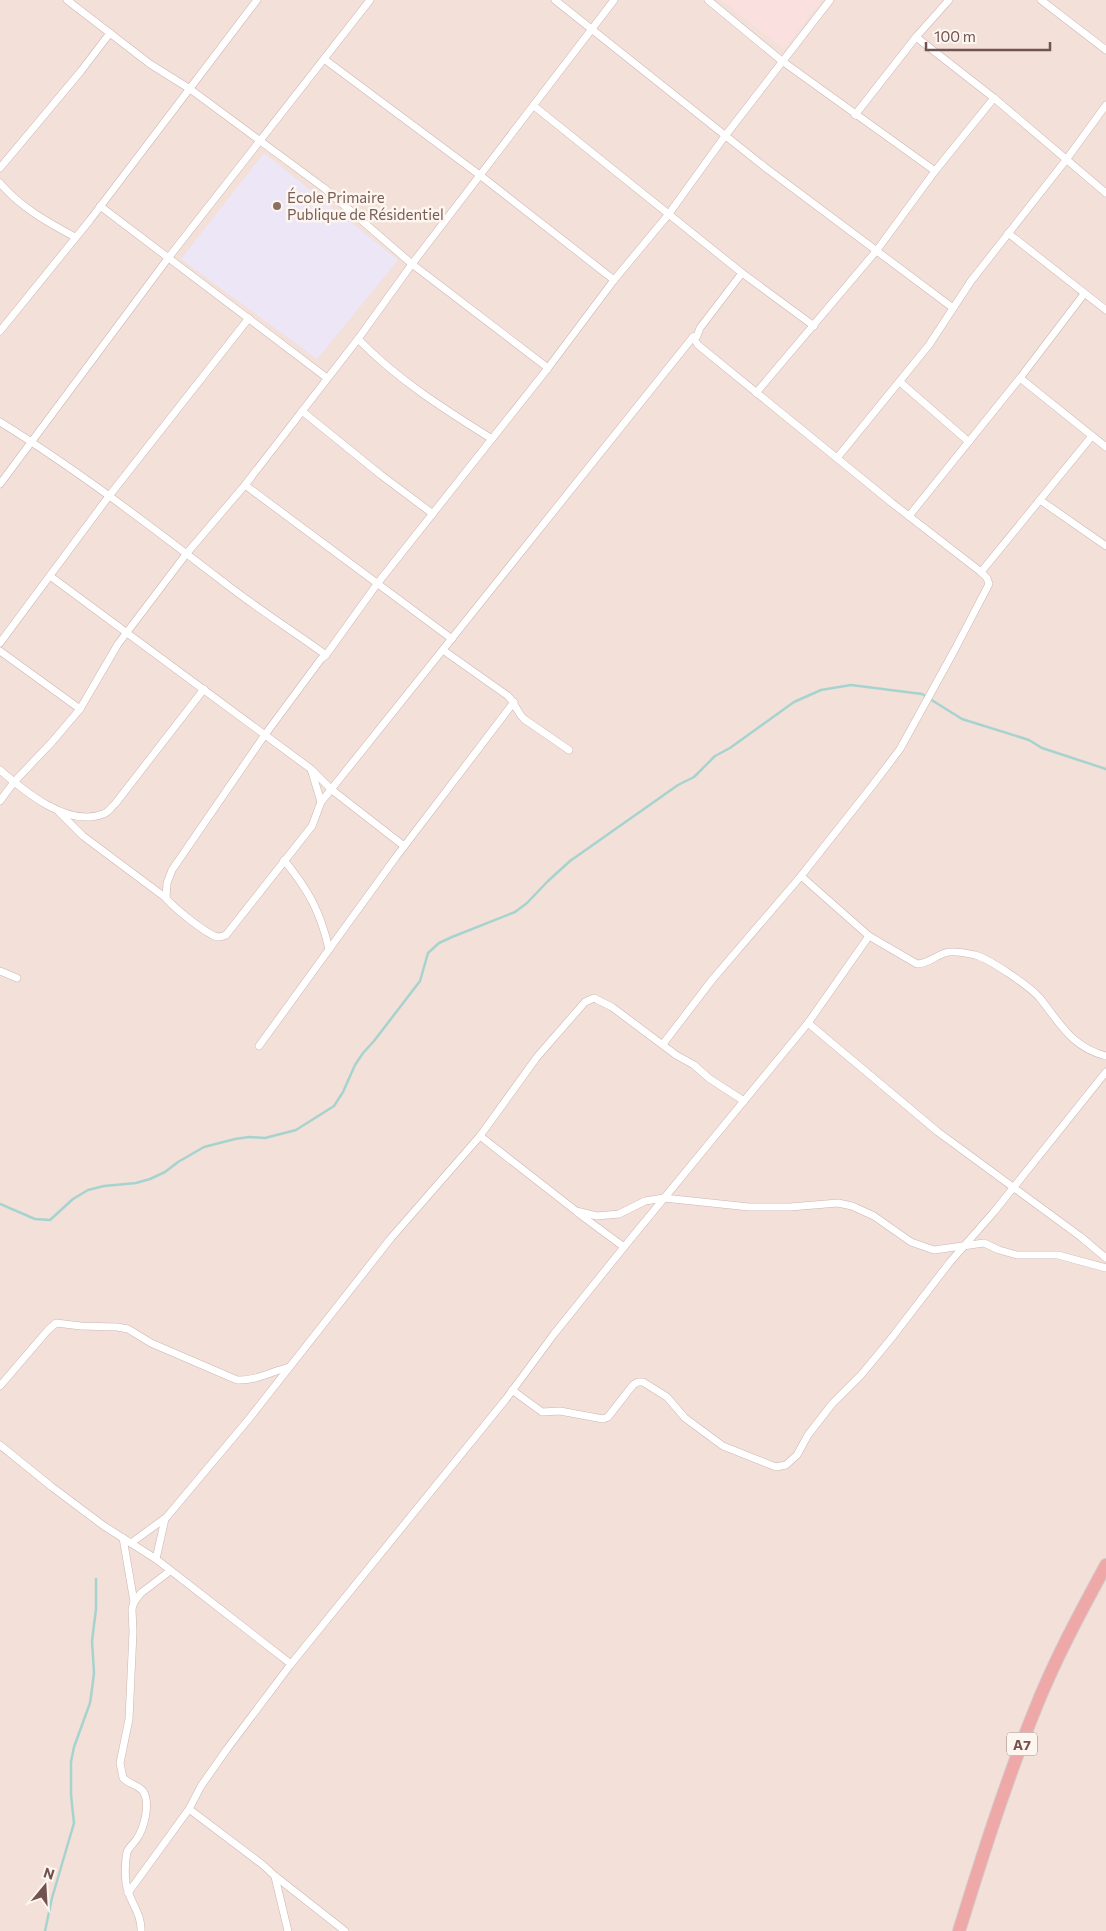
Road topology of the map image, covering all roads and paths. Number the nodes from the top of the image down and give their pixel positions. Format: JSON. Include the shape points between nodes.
{"nodes":[{"id":1,"x":67,"y":0,"type":"edge"},
{"id":2,"x":257,"y":0,"type":"edge"},
{"id":3,"x":370,"y":0,"type":"edge"},
{"id":4,"x":555,"y":0,"type":"edge"},
{"id":5,"x":614,"y":0,"type":"edge"},
{"id":6,"x":708,"y":0,"type":"edge"},
{"id":7,"x":830,"y":0,"type":"edge"},
{"id":8,"x":949,"y":0,"type":"edge"},
{"id":9,"x":1041,"y":0,"type":"edge"},
{"id":10,"x":592,"y":29,"type":"junction"},
{"id":11,"x":110,"y":33,"type":"junction"},
{"id":12,"x":916,"y":37,"type":"junction"},
{"id":13,"x":1106,"y":50,"type":"edge"},
{"id":14,"x":324,"y":59,"type":"junction"},
{"id":15,"x":782,"y":62,"type":"junction"},
{"id":16,"x":190,"y":89,"type":"junction"},
{"id":17,"x":994,"y":98,"type":"junction"},
{"id":18,"x":534,"y":106,"type":"junction"},
{"id":19,"x":1106,"y":106,"type":"edge"},
{"id":20,"x":856,"y":115,"type":"junction"},
{"id":21,"x":725,"y":136,"type":"junction"},
{"id":22,"x":261,"y":141,"type":"junction"},
{"id":23,"x":1066,"y":160,"type":"junction"},
{"id":24,"x":0,"y":168,"type":"edge"},
{"id":25,"x":934,"y":171,"type":"junction"},
{"id":26,"x":481,"y":176,"type":"junction"},
{"id":27,"x":0,"y":183,"type":"edge"},
{"id":28,"x":1106,"y":193,"type":"edge"},
{"id":29,"x":100,"y":206,"type":"junction"},
{"id":30,"x":668,"y":215,"type":"junction"},
{"id":31,"x":1008,"y":233,"type":"junction"},
{"id":32,"x":75,"y":237,"type":"junction"},
{"id":33,"x":877,"y":250,"type":"junction"},
{"id":34,"x":169,"y":257,"type":"junction"},
{"id":35,"x":412,"y":264,"type":"junction"},
{"id":36,"x":742,"y":273,"type":"junction"},
{"id":37,"x":614,"y":280,"type":"junction"},
{"id":38,"x":1084,"y":294,"type":"junction"},
{"id":39,"x":953,"y":308,"type":"junction"},
{"id":40,"x":1106,"y":310,"type":"edge"},
{"id":41,"x":249,"y":318,"type":"junction"},
{"id":42,"x":814,"y":326,"type":"junction"},
{"id":43,"x":0,"y":331,"type":"edge"},
{"id":44,"x":693,"y":338,"type":"junction"},
{"id":45,"x":358,"y":339,"type":"junction"},
{"id":46,"x":548,"y":368,"type":"junction"},
{"id":47,"x":327,"y":378,"type":"junction"},
{"id":48,"x":1020,"y":378,"type":"junction"},
{"id":49,"x":900,"y":382,"type":"junction"},
{"id":50,"x":756,"y":393,"type":"junction"},
{"id":51,"x":302,"y":410,"type":"junction"},
{"id":52,"x":0,"y":422,"type":"edge"},
{"id":53,"x":1092,"y":436,"type":"junction"},
{"id":54,"x":492,"y":439,"type":"junction"},
{"id":55,"x":32,"y":442,"type":"junction"},
{"id":56,"x":969,"y":442,"type":"junction"},
{"id":57,"x":1106,"y":447,"type":"edge"},
{"id":58,"x":837,"y":458,"type":"junction"},
{"id":59,"x":0,"y":484,"type":"edge"},
{"id":60,"x":245,"y":485,"type":"junction"},
{"id":61,"x":109,"y":496,"type":"junction"},
{"id":62,"x":1040,"y":500,"type":"junction"},
{"id":63,"x":433,"y":514,"type":"junction"},
{"id":64,"x":909,"y":516,"type":"junction"},
{"id":65,"x":1106,"y":546,"type":"edge"},
{"id":66,"x":187,"y":553,"type":"junction"},
{"id":67,"x":981,"y":572,"type":"junction"},
{"id":68,"x":50,"y":576,"type":"junction"},
{"id":69,"x":378,"y":584,"type":"junction"},
{"id":70,"x":126,"y":634,"type":"junction"},
{"id":71,"x":452,"y":639,"type":"junction"},
{"id":72,"x":0,"y":643,"type":"edge"},
{"id":73,"x":443,"y":650,"type":"junction"},
{"id":74,"x":0,"y":651,"type":"edge"},
{"id":75,"x":326,"y":655,"type":"junction"},
{"id":76,"x":204,"y":689,"type":"junction"},
{"id":77,"x":514,"y":702,"type":"junction"},
{"id":78,"x":80,"y":709,"type":"junction"},
{"id":79,"x":264,"y":736,"type":"junction"},
{"id":80,"x":569,"y":750,"type":"dead end"},
{"id":81,"x":311,"y":769,"type":"junction"},
{"id":82,"x":0,"y":770,"type":"edge"},
{"id":83,"x":14,"y":782,"type":"junction"},
{"id":84,"x":332,"y":790,"type":"junction"},
{"id":85,"x":0,"y":801,"type":"edge"},
{"id":86,"x":320,"y":802,"type":"junction"},
{"id":87,"x":59,"y":811,"type":"junction"},
{"id":88,"x":404,"y":846,"type":"junction"},
{"id":89,"x":284,"y":860,"type":"junction"},
{"id":90,"x":801,"y":876,"type":"junction"},
{"id":91,"x":166,"y":898,"type":"junction"},
{"id":92,"x":869,"y":936,"type":"junction"},
{"id":93,"x":329,"y":949,"type":"junction"},
{"id":94,"x":0,"y":971,"type":"edge"},
{"id":95,"x":17,"y":978,"type":"dead end"},
{"id":96,"x":808,"y":1023,"type":"junction"},
{"id":97,"x":663,"y":1044,"type":"junction"},
{"id":98,"x":259,"y":1046,"type":"dead end"},
{"id":99,"x":1106,"y":1056,"type":"edge"},
{"id":100,"x":1106,"y":1072,"type":"edge"},
{"id":101,"x":744,"y":1101,"type":"junction"},
{"id":102,"x":480,"y":1136,"type":"junction"},
{"id":103,"x":1013,"y":1187,"type":"junction"},
{"id":104,"x":664,"y":1198,"type":"junction"},
{"id":105,"x":576,"y":1211,"type":"junction"},
{"id":106,"x":963,"y":1246,"type":"junction"},
{"id":107,"x":624,"y":1247,"type":"junction"},
{"id":108,"x":1106,"y":1258,"type":"edge"},
{"id":109,"x":1106,"y":1268,"type":"edge"},
{"id":110,"x":289,"y":1368,"type":"junction"},
{"id":111,"x":0,"y":1386,"type":"edge"},
{"id":112,"x":512,"y":1390,"type":"junction"},
{"id":113,"x":0,"y":1445,"type":"edge"},
{"id":114,"x":164,"y":1519,"type":"junction"},
{"id":115,"x":123,"y":1538,"type":"junction"},
{"id":116,"x":131,"y":1543,"type":"junction"},
{"id":117,"x":156,"y":1559,"type":"junction"},
{"id":118,"x":1106,"y":1565,"type":"edge"},
{"id":119,"x":170,"y":1571,"type":"junction"},
{"id":120,"x":134,"y":1602,"type":"junction"},
{"id":121,"x":291,"y":1664,"type":"junction"},
{"id":122,"x":189,"y":1809,"type":"junction"},
{"id":123,"x":275,"y":1876,"type":"junction"},
{"id":124,"x":128,"y":1893,"type":"junction"},
{"id":125,"x":141,"y":1931,"type":"edge"},
{"id":126,"x":288,"y":1931,"type":"edge"},
{"id":127,"x":344,"y":1931,"type":"edge"},
{"id":128,"x":959,"y":1931,"type":"edge"}],
"edges":[{"from":1,"to":11,"type":"street"},
{"from":2,"to":16,"type":"street"},
{"from":3,"to":14,"type":"street"},
{"from":4,"to":10,"type":"street"},
{"from":5,"to":10,"type":"street"},
{"from":6,"to":15,"type":"street"},
{"from":7,"to":15,"type":"street"},
{"from":8,"to":12,"type":"street"},
{"from":9,"to":13,"type":"street"},
{"from":10,"to":18,"type":"street"},
{"from":10,"to":21,"type":"street"},
{"from":11,"to":16,"type":"street"},
{"from":11,"to":24,"type":"street"},
{"from":12,"to":17,"type":"street"},
{"from":12,"to":20,"type":"street"},
{"from":14,"to":22,"type":"street"},
{"from":14,"to":26,"type":"street"},
{"from":15,"to":20,"type":"street"},
{"from":15,"to":21,"type":"street"},
{"from":16,"to":22,"type":"street"},
{"from":16,"to":29,"type":"street"},
{"from":17,"to":23,"type":"street"},
{"from":17,"to":25,"type":"street"},
{"from":18,"to":26,"type":"street"},
{"from":18,"to":30,"type":"street"},
{"from":19,"to":23,"type":"street"},
{"from":20,"to":25,"type":"street"},
{"from":21,"to":30,"type":"street"},
{"from":21,"to":33,"type":"street"},
{"from":22,"to":34,"type":"street"},
{"from":22,"to":35,"type":"street","via":[[324,188]]},
{"from":23,"to":28,"type":"street"},
{"from":23,"to":31,"type":"street"},
{"from":25,"to":33,"type":"street"},
{"from":26,"to":35,"type":"street"},
{"from":26,"to":37,"type":"street"},
{"from":27,"to":32,"type":"street","via":[[32,212]]},
{"from":29,"to":32,"type":"street"},
{"from":29,"to":34,"type":"street"},
{"from":30,"to":36,"type":"street"},
{"from":30,"to":37,"type":"street"},
{"from":31,"to":38,"type":"street"},
{"from":31,"to":39,"type":"street"},
{"from":32,"to":43,"type":"street"},
{"from":33,"to":39,"type":"street"},
{"from":33,"to":42,"type":"street"},
{"from":34,"to":41,"type":"street"},
{"from":34,"to":55,"type":"street"},
{"from":35,"to":45,"type":"street"},
{"from":35,"to":46,"type":"street"},
{"from":36,"to":42,"type":"street"},
{"from":36,"to":44,"type":"street"},
{"from":37,"to":46,"type":"street"},
{"from":38,"to":40,"type":"street"},
{"from":38,"to":48,"type":"street"},
{"from":39,"to":49,"type":"street"},
{"from":41,"to":47,"type":"street"},
{"from":41,"to":61,"type":"street"},
{"from":42,"to":50,"type":"street"},
{"from":44,"to":50,"type":"street","via":[[702,350]]},
{"from":44,"to":71,"type":"street"},
{"from":45,"to":47,"type":"street"},
{"from":45,"to":54,"type":"street","via":[[407,383]]},
{"from":46,"to":54,"type":"street"},
{"from":47,"to":51,"type":"street"},
{"from":48,"to":53,"type":"street"},
{"from":48,"to":56,"type":"street"},
{"from":49,"to":56,"type":"street"},
{"from":49,"to":58,"type":"street"},
{"from":50,"to":58,"type":"street"},
{"from":51,"to":60,"type":"street"},
{"from":51,"to":63,"type":"street"},
{"from":52,"to":55,"type":"street"},
{"from":53,"to":57,"type":"street"},
{"from":53,"to":62,"type":"street"},
{"from":54,"to":63,"type":"street"},
{"from":55,"to":59,"type":"street"},
{"from":55,"to":61,"type":"street"},
{"from":56,"to":64,"type":"street"},
{"from":58,"to":64,"type":"street"},
{"from":60,"to":66,"type":"street"},
{"from":60,"to":69,"type":"street"},
{"from":61,"to":66,"type":"street"},
{"from":61,"to":68,"type":"street"},
{"from":62,"to":65,"type":"street"},
{"from":62,"to":67,"type":"street"},
{"from":63,"to":69,"type":"street"},
{"from":64,"to":67,"type":"street"},
{"from":66,"to":70,"type":"street"},
{"from":66,"to":75,"type":"street"},
{"from":67,"to":90,"type":"street","via":[[987,578],[988,587],[900,748]]},
{"from":68,"to":70,"type":"street"},
{"from":68,"to":72,"type":"street"},
{"from":69,"to":71,"type":"street"},
{"from":69,"to":75,"type":"street"},
{"from":70,"to":76,"type":"street"},
{"from":70,"to":78,"type":"street"},
{"from":71,"to":73,"type":"street"},
{"from":73,"to":77,"type":"street"},
{"from":73,"to":84,"type":"street"},
{"from":74,"to":78,"type":"street"},
{"from":75,"to":79,"type":"street"},
{"from":76,"to":79,"type":"street"},
{"from":76,"to":87,"type":"street","via":[[108,811],[85,817]]},
{"from":77,"to":80,"type":"street","via":[[524,719]]},
{"from":77,"to":88,"type":"street"},
{"from":78,"to":83,"type":"street"},
{"from":79,"to":81,"type":"street"},
{"from":79,"to":91,"type":"street","via":[[172,870]]},
{"from":81,"to":84,"type":"street"},
{"from":81,"to":86,"type":"street"},
{"from":82,"to":83,"type":"street"},
{"from":83,"to":85,"type":"street"},
{"from":83,"to":87,"type":"street"},
{"from":84,"to":86,"type":"street"},
{"from":84,"to":88,"type":"street"},
{"from":86,"to":89,"type":"street","via":[[312,826]]},
{"from":87,"to":91,"type":"street","via":[[83,836]]},
{"from":88,"to":93,"type":"street"},
{"from":89,"to":91,"type":"street","via":[[226,936],[217,937]]},
{"from":89,"to":93,"type":"street","via":[[307,891],[322,921]]},
{"from":90,"to":92,"type":"street"},
{"from":90,"to":97,"type":"street","via":[[712,980]]},
{"from":92,"to":96,"type":"street"},
{"from":92,"to":99,"type":"street","via":[[917,964],[952,952],[979,956],[1038,996],[1064,1031],[1083,1047]]},
{"from":93,"to":98,"type":"street"},
{"from":94,"to":95,"type":"street"},
{"from":96,"to":101,"type":"street"},
{"from":96,"to":103,"type":"street","via":[[938,1132]]},
{"from":97,"to":101,"type":"street"},
{"from":97,"to":102,"type":"street","via":[[612,1007],[600,1000],[589,999],[537,1057]]},
{"from":100,"to":103,"type":"street"},
{"from":101,"to":104,"type":"street"},
{"from":102,"to":105,"type":"street"},
{"from":102,"to":110,"type":"street","via":[[391,1238]]},
{"from":103,"to":106,"type":"street"},
{"from":103,"to":108,"type":"street"},
{"from":104,"to":105,"type":"street","via":[[645,1201],[619,1214],[597,1216]]},
{"from":104,"to":106,"type":"street","via":[[749,1207],[838,1203],[874,1216],[906,1240],[922,1246],[942,1250]]},
{"from":104,"to":107,"type":"street"},
{"from":105,"to":107,"type":"street"},
{"from":106,"to":109,"type":"street","via":[[984,1243],[1017,1255],[1058,1255]]},
{"from":106,"to":112,"type":"street","via":[[867,1368],[832,1404],[808,1435],[797,1456],[782,1466],[764,1463],[724,1446],[685,1418],[668,1397],[643,1382],[634,1385],[603,1420],[540,1411]]},
{"from":107,"to":112,"type":"street"},
{"from":110,"to":111,"type":"street","via":[[249,1381],[237,1380],[151,1343],[128,1329],[56,1323]]},
{"from":110,"to":114,"type":"street"},
{"from":112,"to":121,"type":"street"},
{"from":113,"to":115,"type":"street"},
{"from":114,"to":116,"type":"street"},
{"from":114,"to":117,"type":"street"},
{"from":115,"to":116,"type":"street"},
{"from":115,"to":120,"type":"street"},
{"from":116,"to":117,"type":"street"},
{"from":117,"to":119,"type":"street"},
{"from":118,"to":128,"type":"highway","number":"A7","via":[[1034,1710],[996,1812]]},
{"from":119,"to":120,"type":"street"},
{"from":119,"to":121,"type":"street"},
{"from":120,"to":124,"type":"street","via":[[130,1719],[120,1763],[123,1778],[143,1792],[146,1808],[139,1835],[127,1853]]},
{"from":121,"to":122,"type":"street","via":[[227,1749]]},
{"from":122,"to":123,"type":"street"},
{"from":122,"to":124,"type":"street"},
{"from":123,"to":126,"type":"street"},
{"from":123,"to":127,"type":"street"},
{"from":124,"to":125,"type":"street","via":[[141,1923]]}]}
